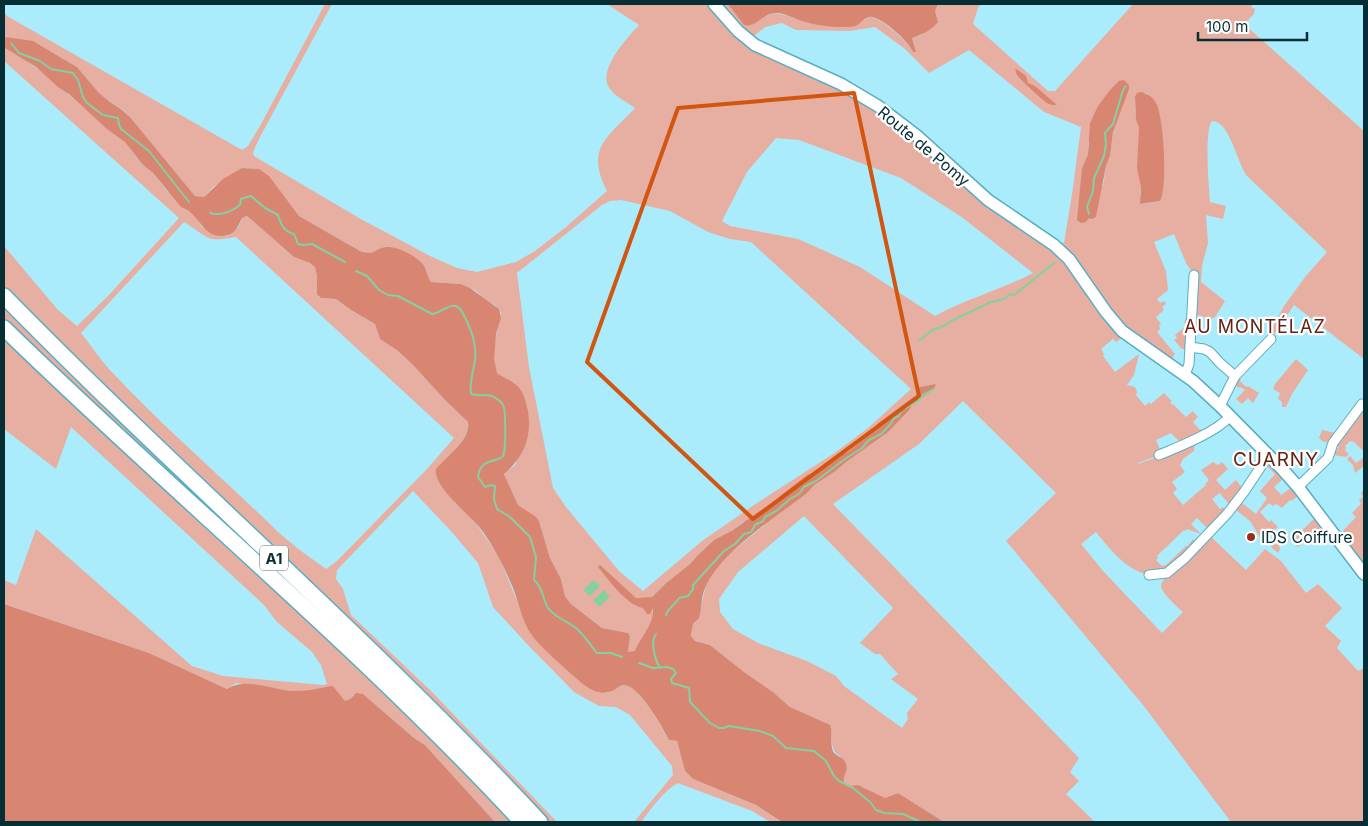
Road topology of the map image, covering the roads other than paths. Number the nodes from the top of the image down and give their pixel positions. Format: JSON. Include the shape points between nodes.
{"nodes":[{"id":1,"x":714,"y":4,"type":"edge"},
{"id":2,"x":1194,"y":275,"type":"dead end"},
{"id":3,"x":4,"y":296,"type":"edge"},
{"id":4,"x":4,"y":328,"type":"edge"},
{"id":5,"x":1271,"y":339,"type":"dead end"},
{"id":6,"x":1190,"y":347,"type":"junction"},
{"id":7,"x":1185,"y":375,"type":"junction"},
{"id":8,"x":1235,"y":376,"type":"junction"},
{"id":9,"x":1362,"y":404,"type":"dead end"},
{"id":10,"x":1220,"y":406,"type":"junction"},
{"id":11,"x":1230,"y":417,"type":"junction"},
{"id":12,"x":1159,"y":456,"type":"dead end"},
{"id":13,"x":1268,"y":456,"type":"junction"},
{"id":14,"x":1298,"y":487,"type":"junction"},
{"id":15,"x":1364,"y":574,"type":"edge"},
{"id":16,"x":1149,"y":575,"type":"dead end"},
{"id":17,"x":522,"y":822,"type":"edge"},
{"id":18,"x":540,"y":822,"type":"edge"}],
"edges":[{"from":1,"to":7,"type":"street","name":"Route de Pomy","via":[[738,31],[756,45],[841,84],[878,106],[916,135],[988,200],[1054,245],[1069,259],[1122,331]]},
{"from":2,"to":6,"type":"street"},
{"from":3,"to":18,"type":"highway","number":"A1","via":[[130,421],[392,670]]},
{"from":4,"to":17,"type":"highway","number":"A1","via":[[354,652]]},
{"from":5,"to":8,"type":"street"},
{"from":6,"to":7,"type":"street"},
{"from":6,"to":8,"type":"street","via":[[1210,352]]},
{"from":7,"to":10,"type":"street","name":"Route de Pomy"},
{"from":8,"to":10,"type":"street"},
{"from":9,"to":14,"type":"street","via":[[1333,443],[1328,458]]},
{"from":10,"to":11,"type":"street","name":"Route de Pomy"},
{"from":11,"to":12,"type":"street"},
{"from":11,"to":13,"type":"street","name":"Route de Pomy"},
{"from":13,"to":14,"type":"street","name":"Route de Pomy"},
{"from":13,"to":16,"type":"street","via":[[1227,514],[1185,558],[1166,573]]},
{"from":14,"to":15,"type":"street","name":"Route de Pomy"}]}
